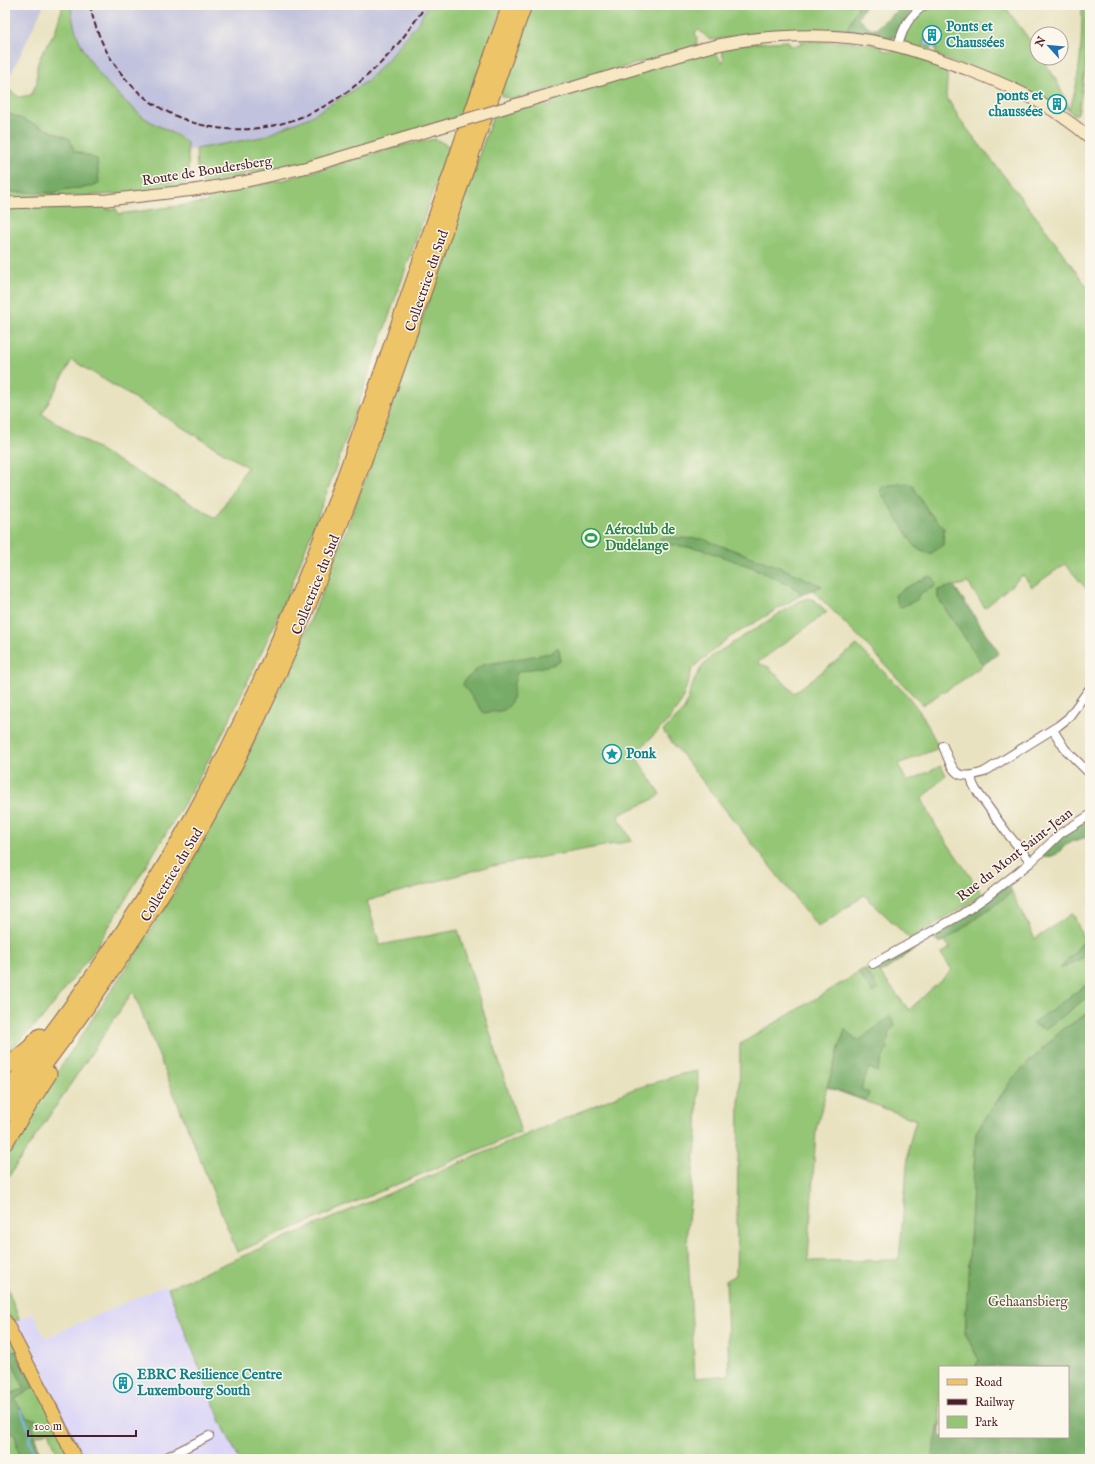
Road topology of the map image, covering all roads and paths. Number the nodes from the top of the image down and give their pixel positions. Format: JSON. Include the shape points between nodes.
{"nodes":[{"id":1,"x":510,"y":5,"type":"edge"},
{"id":2,"x":524,"y":5,"type":"edge"},
{"id":3,"x":925,"y":5,"type":"edge"},
{"id":4,"x":898,"y":46,"type":"junction"},
{"id":5,"x":1090,"y":138,"type":"edge"},
{"id":6,"x":5,"y":203,"type":"edge"},
{"id":7,"x":1090,"y":688,"type":"edge"},
{"id":8,"x":1053,"y":730,"type":"junction"},
{"id":9,"x":943,"y":746,"type":"dead end"},
{"id":10,"x":1090,"y":774,"type":"edge"},
{"id":11,"x":971,"y":776,"type":"junction"},
{"id":12,"x":1090,"y":815,"type":"edge"},
{"id":13,"x":1031,"y":862,"type":"junction"},
{"id":14,"x":873,"y":964,"type":"dead end"},
{"id":15,"x":80,"y":995,"type":"junction"},
{"id":16,"x":86,"y":1009,"type":"junction"},
{"id":17,"x":5,"y":1068,"type":"edge"},
{"id":18,"x":5,"y":1094,"type":"edge"},
{"id":19,"x":5,"y":1115,"type":"edge"},
{"id":20,"x":5,"y":1143,"type":"edge"},
{"id":21,"x":5,"y":1321,"type":"edge"},
{"id":22,"x":209,"y":1436,"type":"dead end"},
{"id":23,"x":75,"y":1459,"type":"edge"},
{"id":24,"x":163,"y":1459,"type":"edge"}],
"edges":[{"from":1,"to":15,"type":"highway","name":"Collectrice du Sud","via":[[358,440],[312,563],[278,643],[192,817],[156,880]]},
{"from":2,"to":16,"type":"highway","name":"Collectrice du Sud","via":[[370,444],[324,568],[291,646],[254,726],[180,865],[130,946]]},
{"from":3,"to":4,"type":"street","via":[[907,22]]},
{"from":4,"to":5,"type":"main road","name":"Route de Boudersberg","via":[[948,62],[1018,90],[1056,111]]},
{"from":4,"to":6,"type":"main road","name":"Route de Boudersberg","bridge":true,"via":[[871,40],[835,37],[737,41],[697,50],[356,154],[275,176],[201,189],[107,200]]},
{"from":7,"to":8,"type":"street","via":[[1068,718]]},
{"from":8,"to":10,"type":"street","via":[[1065,748]]},
{"from":8,"to":11,"type":"street","via":[[984,772]]},
{"from":9,"to":11,"type":"street","via":[[956,773]]},
{"from":11,"to":13,"type":"street","via":[[976,790]]},
{"from":12,"to":13,"type":"street","name":"Rue du Mont Saint-Jean","via":[[1061,833]]},
{"from":13,"to":14,"type":"street","name":"Rue du Mont Saint-Jean","via":[[958,916]]},
{"from":15,"to":17,"type":"highway","via":[[62,1010],[30,1047]]},
{"from":15,"to":18,"type":"highway","name":"Collectrice du Sud"},
{"from":16,"to":19,"type":"highway","name":"Collectrice du Sud"},
{"from":16,"to":20,"type":"highway","via":[[75,1034]]},
{"from":21,"to":23,"type":"main road"},
{"from":22,"to":24,"type":"street"}]}
